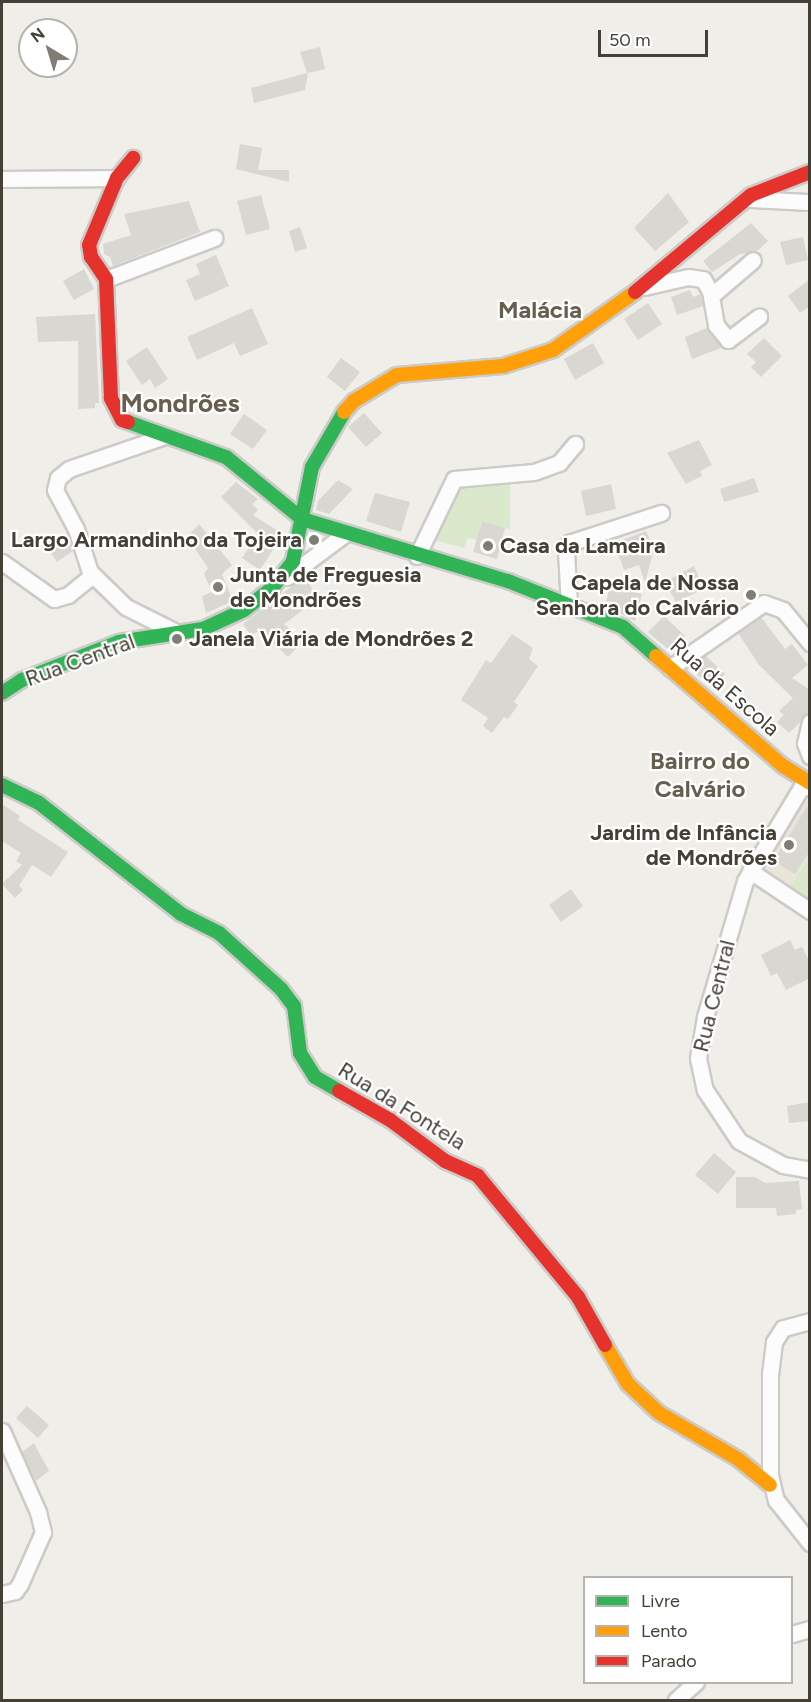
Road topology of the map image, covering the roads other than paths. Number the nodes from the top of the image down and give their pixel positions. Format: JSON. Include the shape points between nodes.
{"nodes":[{"id":1,"x":133,"y":158,"type":"dead end"},
{"id":2,"x":810,"y":172,"type":"edge"},
{"id":3,"x":117,"y":178,"type":"junction"},
{"id":4,"x":2,"y":179,"type":"edge"},
{"id":5,"x":747,"y":198,"type":"junction"},
{"id":6,"x":810,"y":202,"type":"edge"},
{"id":7,"x":214,"y":238,"type":"dead end"},
{"id":8,"x":753,"y":260,"type":"dead end"},
{"id":9,"x":736,"y":274,"type":"junction"},
{"id":10,"x":698,"y":276,"type":"junction"},
{"id":11,"x":106,"y":279,"type":"junction"},
{"id":12,"x":640,"y":288,"type":"junction"},
{"id":13,"x":711,"y":296,"type":"junction"},
{"id":14,"x":759,"y":317,"type":"dead end"},
{"id":15,"x":165,"y":436,"type":"junction"},
{"id":16,"x":575,"y":444,"type":"dead end"},
{"id":17,"x":661,"y":513,"type":"dead end"},
{"id":18,"x":302,"y":519,"type":"junction"},
{"id":19,"x":345,"y":534,"type":"junction"},
{"id":20,"x":417,"y":556,"type":"junction"},
{"id":21,"x":2,"y":562,"type":"edge"},
{"id":22,"x":93,"y":574,"type":"junction"},
{"id":23,"x":261,"y":597,"type":"junction"},
{"id":24,"x":569,"y":605,"type":"junction"},
{"id":25,"x":178,"y":633,"type":"junction"},
{"id":26,"x":810,"y":643,"type":"edge"},
{"id":27,"x":670,"y":668,"type":"junction"},
{"id":28,"x":2,"y":693,"type":"edge"},
{"id":29,"x":810,"y":723,"type":"edge"},
{"id":30,"x":810,"y":756,"type":"edge"},
{"id":31,"x":808,"y":784,"type":"edge"},
{"id":32,"x":2,"y":785,"type":"edge"},
{"id":33,"x":750,"y":871,"type":"junction"},
{"id":34,"x":810,"y":910,"type":"edge"},
{"id":35,"x":810,"y":1170,"type":"edge"},
{"id":36,"x":810,"y":1322,"type":"edge"},
{"id":37,"x":2,"y":1431,"type":"edge"},
{"id":38,"x":770,"y":1485,"type":"junction"},
{"id":39,"x":810,"y":1543,"type":"edge"},
{"id":40,"x":2,"y":1594,"type":"edge"},
{"id":41,"x":810,"y":1629,"type":"edge"},
{"id":42,"x":793,"y":1634,"type":"edge"},
{"id":43,"x":695,"y":1684,"type":"edge"},
{"id":44,"x":676,"y":1701,"type":"edge"}],
"edges":[{"from":1,"to":3,"type":"street"},
{"from":2,"to":5,"type":"street"},
{"from":3,"to":4,"type":"street"},
{"from":3,"to":11,"type":"street","via":[[89,245],[91,257]]},
{"from":5,"to":6,"type":"street"},
{"from":5,"to":12,"type":"street"},
{"from":7,"to":11,"type":"street"},
{"from":8,"to":9,"type":"street"},
{"from":9,"to":10,"type":"street"},
{"from":9,"to":13,"type":"street"},
{"from":10,"to":12,"type":"street"},
{"from":10,"to":13,"type":"street","via":[[706,282]]},
{"from":11,"to":15,"type":"street","via":[[114,408],[127,423]]},
{"from":12,"to":18,"type":"street","via":[[586,330],[537,357],[495,367],[404,373],[374,386],[345,409],[321,448],[307,481]]},
{"from":13,"to":14,"type":"street","via":[[716,325],[727,340],[735,338]]},
{"from":15,"to":18,"type":"street","via":[[232,461]]},
{"from":15,"to":22,"type":"street","via":[[69,470],[56,482],[57,494]]},
{"from":16,"to":20,"type":"street","via":[[558,464],[534,472],[454,480]]},
{"from":17,"to":24,"type":"street","via":[[569,543]]},
{"from":18,"to":19,"type":"street"},
{"from":18,"to":23,"type":"street","via":[[292,561]]},
{"from":19,"to":20,"type":"street","name":"Rua da Escola"},
{"from":19,"to":23,"type":"street"},
{"from":20,"to":24,"type":"street","name":"Rua da Escola","via":[[508,581]]},
{"from":21,"to":22,"type":"street","via":[[54,599],[68,596]]},
{"from":22,"to":25,"type":"street","via":[[126,607]]},
{"from":23,"to":25,"type":"street","name":"Rua Central","via":[[220,623]]},
{"from":24,"to":27,"type":"street","name":"Rua da Escola","via":[[628,631]]},
{"from":25,"to":28,"type":"street","name":"Rua Central","via":[[119,642],[22,680]]},
{"from":26,"to":27,"type":"street","via":[[783,610],[764,603]]},
{"from":27,"to":31,"type":"street","name":"Rua da Escola"},
{"from":29,"to":30,"type":"street","via":[[805,734]]},
{"from":31,"to":33,"type":"street","name":"Rua Central"},
{"from":32,"to":38,"type":"street","name":"Rua da Fontela","via":[[39,803],[181,914],[219,933],[280,988],[295,1010],[301,1057],[315,1077],[390,1120],[445,1161],[478,1176],[581,1303],[628,1384],[658,1413],[727,1452]]},
{"from":33,"to":34,"type":"street"},
{"from":33,"to":35,"type":"street","name":"Rua Central","via":[[705,1017],[699,1051],[700,1077],[729,1130],[744,1145],[783,1165]]},
{"from":36,"to":38,"type":"street","via":[[783,1328],[774,1342],[770,1372]]},
{"from":37,"to":40,"type":"street","via":[[43,1532],[20,1584],[12,1592]]},
{"from":38,"to":39,"type":"street","via":[[777,1503]]},
{"from":41,"to":42,"type":"street"},
{"from":43,"to":44,"type":"street"}]}
